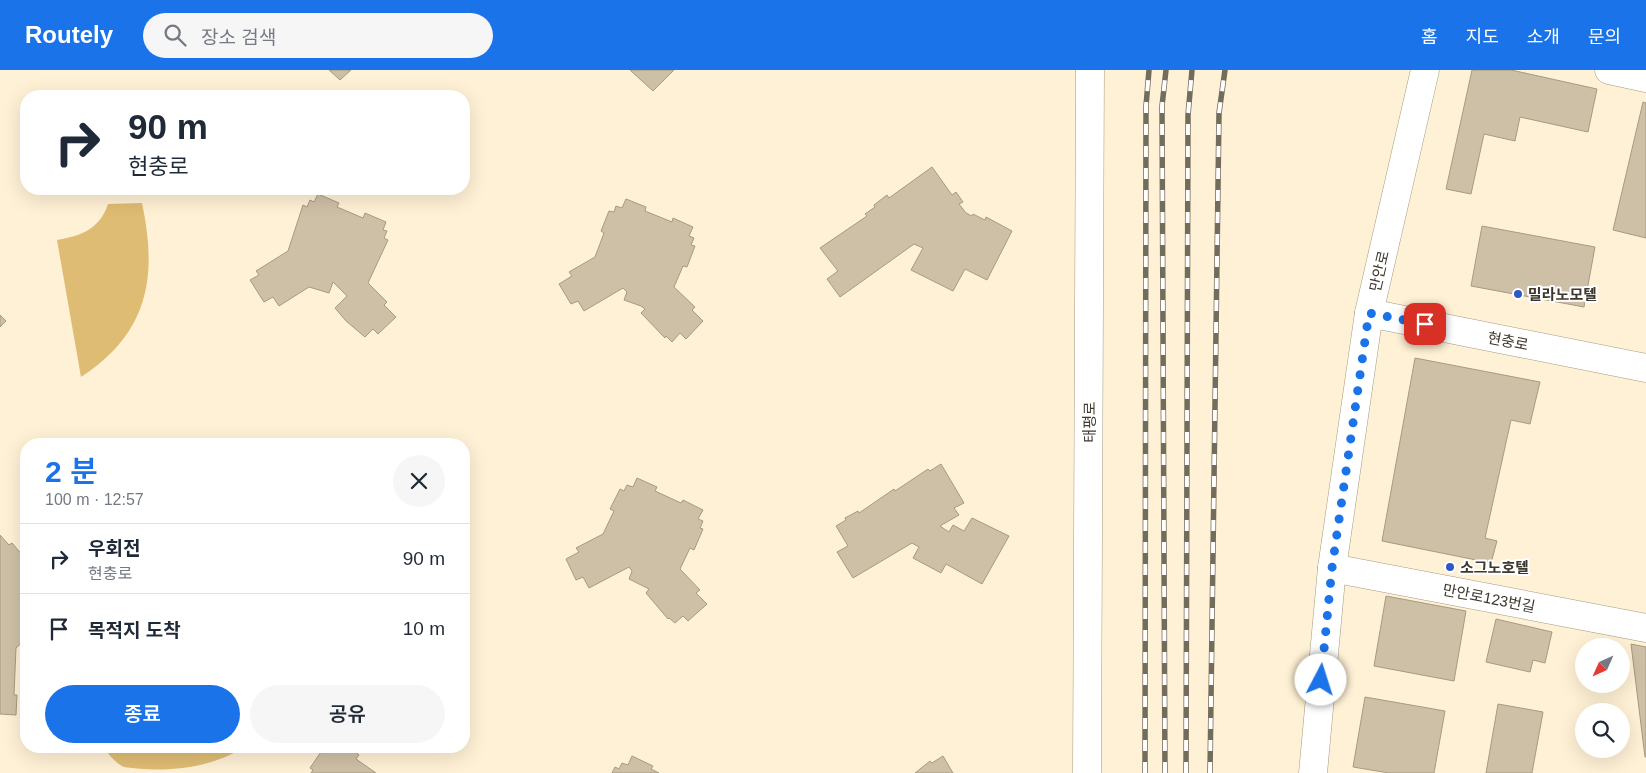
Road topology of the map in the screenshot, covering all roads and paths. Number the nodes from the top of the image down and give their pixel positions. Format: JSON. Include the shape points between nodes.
{"nodes":[{"id":1,"x":1090,"y":70,"type":"edge"},
{"id":2,"x":1425,"y":70,"type":"edge"},
{"id":3,"x":1609,"y":70,"type":"edge"},
{"id":4,"x":1646,"y":78,"type":"edge"},
{"id":5,"x":1369,"y":313,"type":"junction"},
{"id":6,"x":1646,"y":368,"type":"edge"},
{"id":7,"x":1332,"y":568,"type":"junction"},
{"id":8,"x":1646,"y":628,"type":"edge"},
{"id":9,"x":1087,"y":773,"type":"edge"},
{"id":10,"x":1313,"y":773,"type":"edge"}],
"edges":[{"from":1,"to":9,"type":"street","name":"태평로"},
{"from":2,"to":5,"type":"street","name":"만안로"},
{"from":3,"to":4,"type":"street"},
{"from":5,"to":6,"type":"street","name":"현충로"},
{"from":5,"to":7,"type":"street","name":"만안로"},
{"from":7,"to":8,"type":"street","name":"만안로123번길"},
{"from":7,"to":10,"type":"street","name":"만안로"}]}
